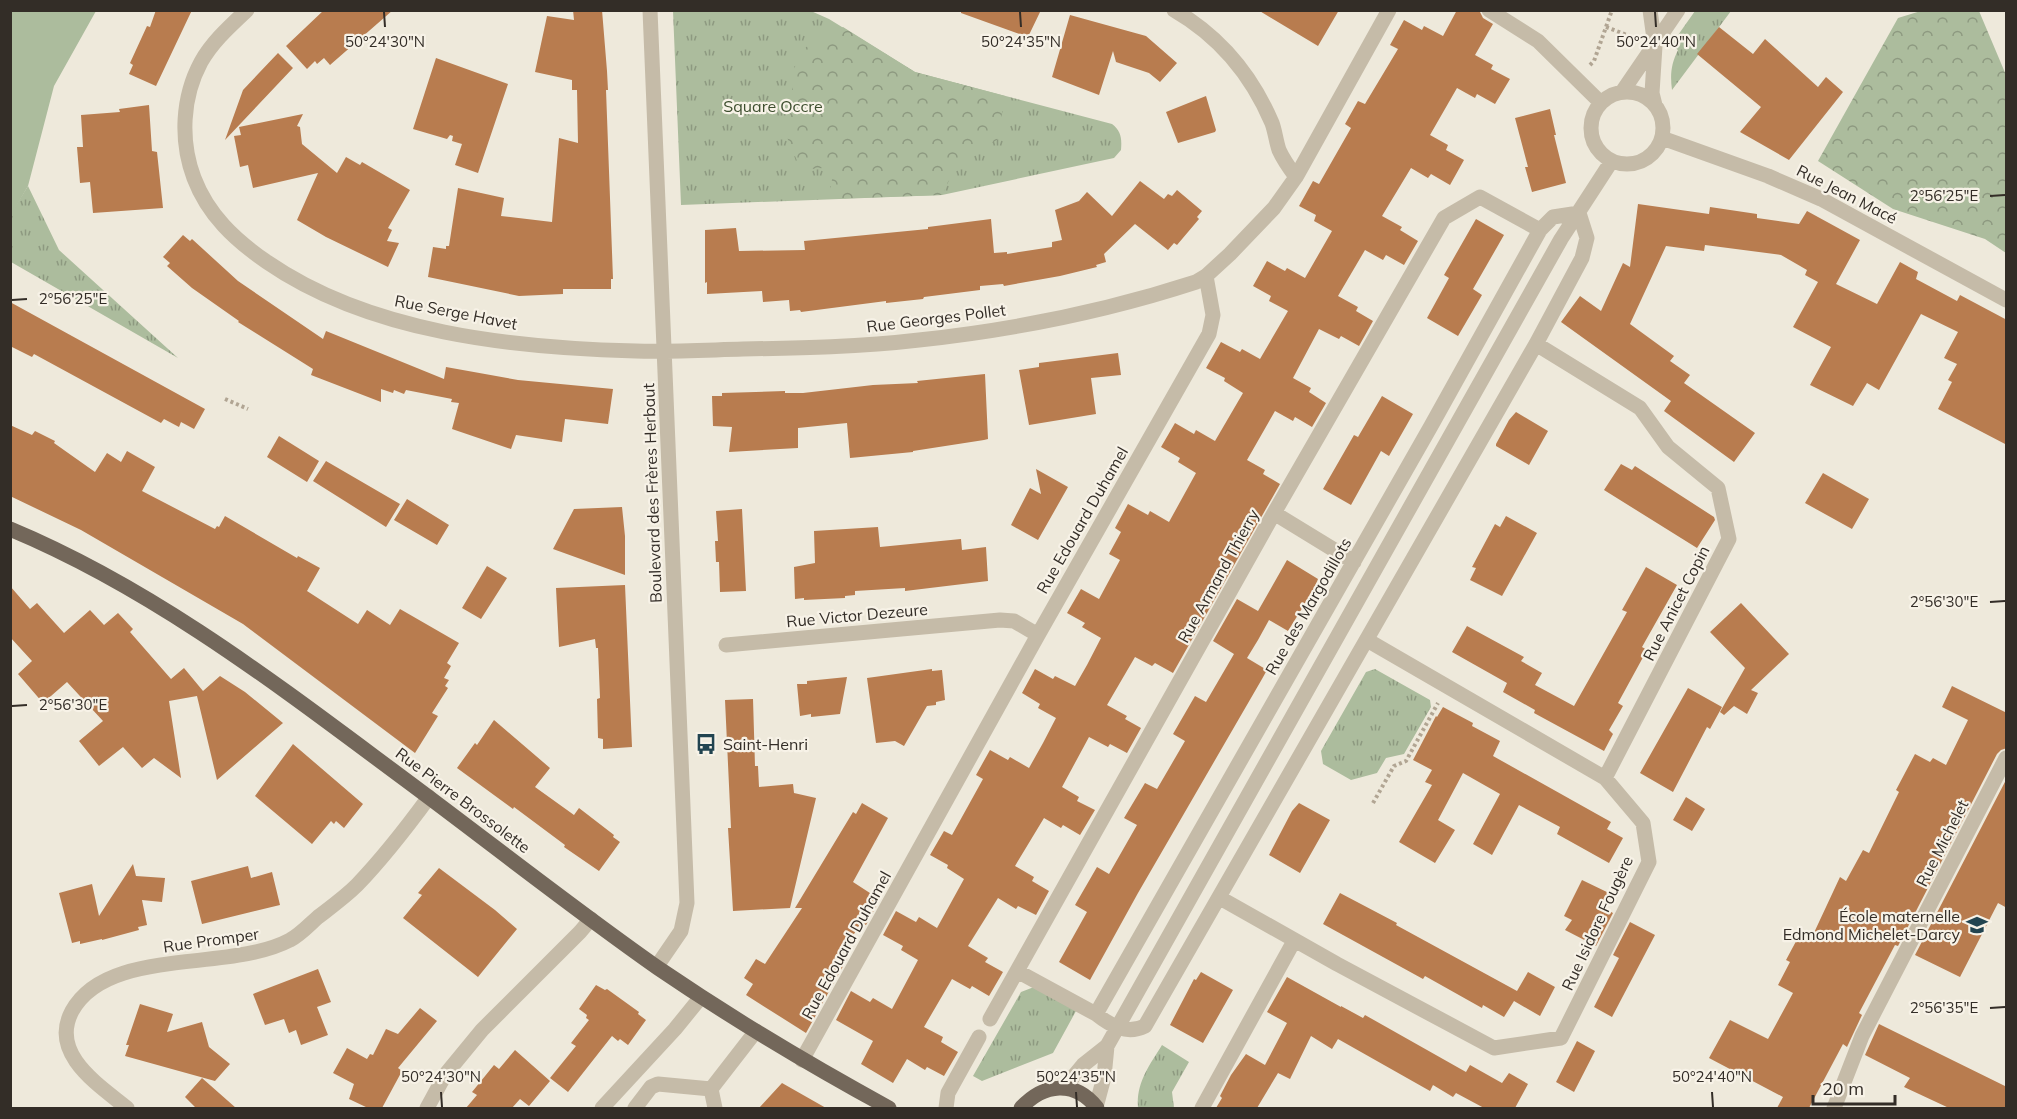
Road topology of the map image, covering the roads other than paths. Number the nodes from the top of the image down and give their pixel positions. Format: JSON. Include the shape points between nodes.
{"nodes":[{"id":1,"x":247,"y":10,"type":"edge"},
{"id":2,"x":650,"y":10,"type":"edge"},
{"id":3,"x":1174,"y":10,"type":"edge"},
{"id":4,"x":1389,"y":10,"type":"edge"},
{"id":5,"x":1489,"y":10,"type":"edge"},
{"id":6,"x":1650,"y":10,"type":"edge"},
{"id":7,"x":1678,"y":10,"type":"edge"},
{"id":8,"x":1655,"y":46,"type":"junction"},
{"id":9,"x":1623,"y":92,"type":"junction"},
{"id":10,"x":1601,"y":103,"type":"junction"},
{"id":11,"x":1655,"y":105,"type":"junction"},
{"id":12,"x":1662,"y":138,"type":"junction"},
{"id":13,"x":1611,"y":162,"type":"junction"},
{"id":14,"x":1296,"y":177,"type":"junction"},
{"id":15,"x":1578,"y":213,"type":"junction"},
{"id":16,"x":1540,"y":230,"type":"junction"},
{"id":17,"x":1206,"y":276,"type":"junction"},
{"id":18,"x":2007,"y":300,"type":"edge"},
{"id":19,"x":1536,"y":344,"type":"junction"},
{"id":20,"x":665,"y":351,"type":"junction"},
{"id":21,"x":1274,"y":513,"type":"junction"},
{"id":22,"x":10,"y":529,"type":"edge"},
{"id":23,"x":1354,"y":562,"type":"junction"},
{"id":24,"x":1038,"y":635,"type":"junction"},
{"id":25,"x":1367,"y":640,"type":"junction"},
{"id":26,"x":726,"y":645,"type":"dead end"},
{"id":27,"x":2007,"y":758,"type":"edge"},
{"id":28,"x":1605,"y":778,"type":"junction"},
{"id":29,"x":429,"y":797,"type":"junction"},
{"id":30,"x":1220,"y":898,"type":"junction"},
{"id":31,"x":591,"y":919,"type":"junction"},
{"id":32,"x":1294,"y":941,"type":"junction"},
{"id":33,"x":657,"y":966,"type":"junction"},
{"id":34,"x":1017,"y":971,"type":"junction"},
{"id":35,"x":701,"y":997,"type":"junction"},
{"id":36,"x":1096,"y":1014,"type":"junction"},
{"id":37,"x":990,"y":1018,"type":"dead end"},
{"id":38,"x":1118,"y":1028,"type":"junction"},
{"id":39,"x":756,"y":1031,"type":"junction"},
{"id":40,"x":979,"y":1037,"type":"dead end"},
{"id":41,"x":1107,"y":1046,"type":"junction"},
{"id":42,"x":802,"y":1060,"type":"junction"},
{"id":43,"x":1064,"y":1088,"type":"junction"},
{"id":44,"x":711,"y":1089,"type":"junction"},
{"id":45,"x":127,"y":1108,"type":"edge"},
{"id":46,"x":428,"y":1108,"type":"edge"},
{"id":47,"x":602,"y":1108,"type":"edge"},
{"id":48,"x":635,"y":1108,"type":"edge"},
{"id":49,"x":716,"y":1108,"type":"edge"},
{"id":50,"x":889,"y":1108,"type":"edge"},
{"id":51,"x":946,"y":1108,"type":"edge"},
{"id":52,"x":1021,"y":1108,"type":"edge"},
{"id":53,"x":1097,"y":1108,"type":"edge"},
{"id":54,"x":1202,"y":1108,"type":"edge"},
{"id":55,"x":1834,"y":1108,"type":"edge"}],
"edges":[{"from":1,"to":20,"type":"street","name":"Rue Serge Havet","via":[[202,60],[193,79],[185,120],[190,165],[200,192],[226,230],[254,253],[311,288],[419,327],[558,348]]},
{"from":2,"to":20,"type":"street","name":"Boulevard des Frères Herbaut"},
{"from":3,"to":14,"type":"street","via":[[1219,43],[1243,71]]},
{"from":4,"to":14,"type":"street"},
{"from":5,"to":10,"type":"street","via":[[1538,41]]},
{"from":6,"to":8,"type":"street"},
{"from":7,"to":8,"type":"street"},
{"from":8,"to":9,"type":"street"},
{"from":8,"to":11,"type":"street"},
{"from":9,"to":10,"type":"street"},
{"from":9,"to":11,"type":"street","via":[[1640,94]]},
{"from":10,"to":13,"type":"street","via":[[1594,113],[1591,135],[1595,146]]},
{"from":11,"to":12,"type":"street","via":[[1664,126]]},
{"from":12,"to":13,"type":"street","via":[[1655,152],[1643,162]]},
{"from":12,"to":18,"type":"street","name":"Rue Jean Macé","via":[[1821,199]]},
{"from":13,"to":15,"type":"street"},
{"from":14,"to":17,"type":"street","via":[[1274,208]]},
{"from":15,"to":16,"type":"street","name":"Rue des Margodillots","via":[[1553,217]]},
{"from":15,"to":19,"type":"street","via":[[1587,238],[1582,258]]},
{"from":15,"to":38,"type":"street"},
{"from":16,"to":21,"type":"street","name":"Rue Armand Thierry","via":[[1480,197],[1444,218]]},
{"from":16,"to":23,"type":"street","name":"Rue des Margodillots"},
{"from":17,"to":20,"type":"street","name":"Rue Georges Pollet","via":[[1126,302],[966,334],[847,347]]},
{"from":17,"to":24,"type":"street","name":"Rue Edouard Duhamel","via":[[1213,315],[1209,334]]},
{"from":19,"to":25,"type":"street"},
{"from":19,"to":28,"type":"street","name":"Rue Anicet Copin","via":[[1640,408],[1668,447],[1718,488],[1729,538]]},
{"from":20,"to":33,"type":"street","name":"Boulevard des Frères Herbaut","via":[[687,903],[681,931]]},
{"from":21,"to":23,"type":"street"},
{"from":21,"to":34,"type":"street","name":"Rue Armand Thierry"},
{"from":22,"to":29,"type":"main road","name":"Rue Pierre Brossolette","via":[[95,568],[208,638]]},
{"from":23,"to":36,"type":"street","name":"Rue des Margodillots"},
{"from":24,"to":26,"type":"street","name":"Rue Victor Dezeure","via":[[1014,621],[1000,620]]},
{"from":24,"to":42,"type":"street","name":"Rue Edouard Duhamel"},
{"from":25,"to":28,"type":"street","name":"Rue Isidore Fougère"},
{"from":25,"to":30,"type":"street"},
{"from":27,"to":55,"type":"street","name":"Rue Michelet","via":[[1862,1036]]},
{"from":28,"to":32,"type":"street","name":"Rue Isidore Fougère","via":[[1643,823],[1649,862],[1561,1038],[1494,1048]]},
{"from":29,"to":31,"type":"main road","name":"Rue Pierre Brossolette"},
{"from":29,"to":45,"type":"street","name":"Rue Promper","via":[[356,885],[292,939],[266,951],[236,957],[129,970],[81,997],[71,1014],[67,1046],[87,1075]]},
{"from":30,"to":32,"type":"street","name":"Rue Isidore Fougère"},
{"from":30,"to":38,"type":"street","via":[[1145,1026],[1136,1031]]},
{"from":31,"to":33,"type":"main road","name":"Rue Pierre Brossolette"},
{"from":31,"to":46,"type":"street","via":[[482,1030],[445,1075]]},
{"from":32,"to":54,"type":"street"},
{"from":33,"to":35,"type":"main road","name":"Rue Pierre Brossolette"},
{"from":34,"to":36,"type":"street"},
{"from":34,"to":37,"type":"street","name":"Rue Armand Thierry"},
{"from":35,"to":39,"type":"main road","name":"Rue Pierre Brossolette"},
{"from":35,"to":47,"type":"street"},
{"from":36,"to":38,"type":"street"},
{"from":38,"to":41,"type":"street"},
{"from":39,"to":42,"type":"main road","name":"Rue Pierre Brossolette"},
{"from":39,"to":44,"type":"street"},
{"from":40,"to":51,"type":"street","via":[[948,1093]]},
{"from":41,"to":43,"type":"street","via":[[1083,1065]]},
{"from":41,"to":53,"type":"street"},
{"from":42,"to":50,"type":"main road","name":"Rue Pierre Brossolette"},
{"from":43,"to":52,"type":"main road","via":[[1039,1093]]},
{"from":43,"to":53,"type":"main road","via":[[1077,1091]]},
{"from":44,"to":48,"type":"street","via":[[658,1084]]},
{"from":44,"to":49,"type":"street"}]}
